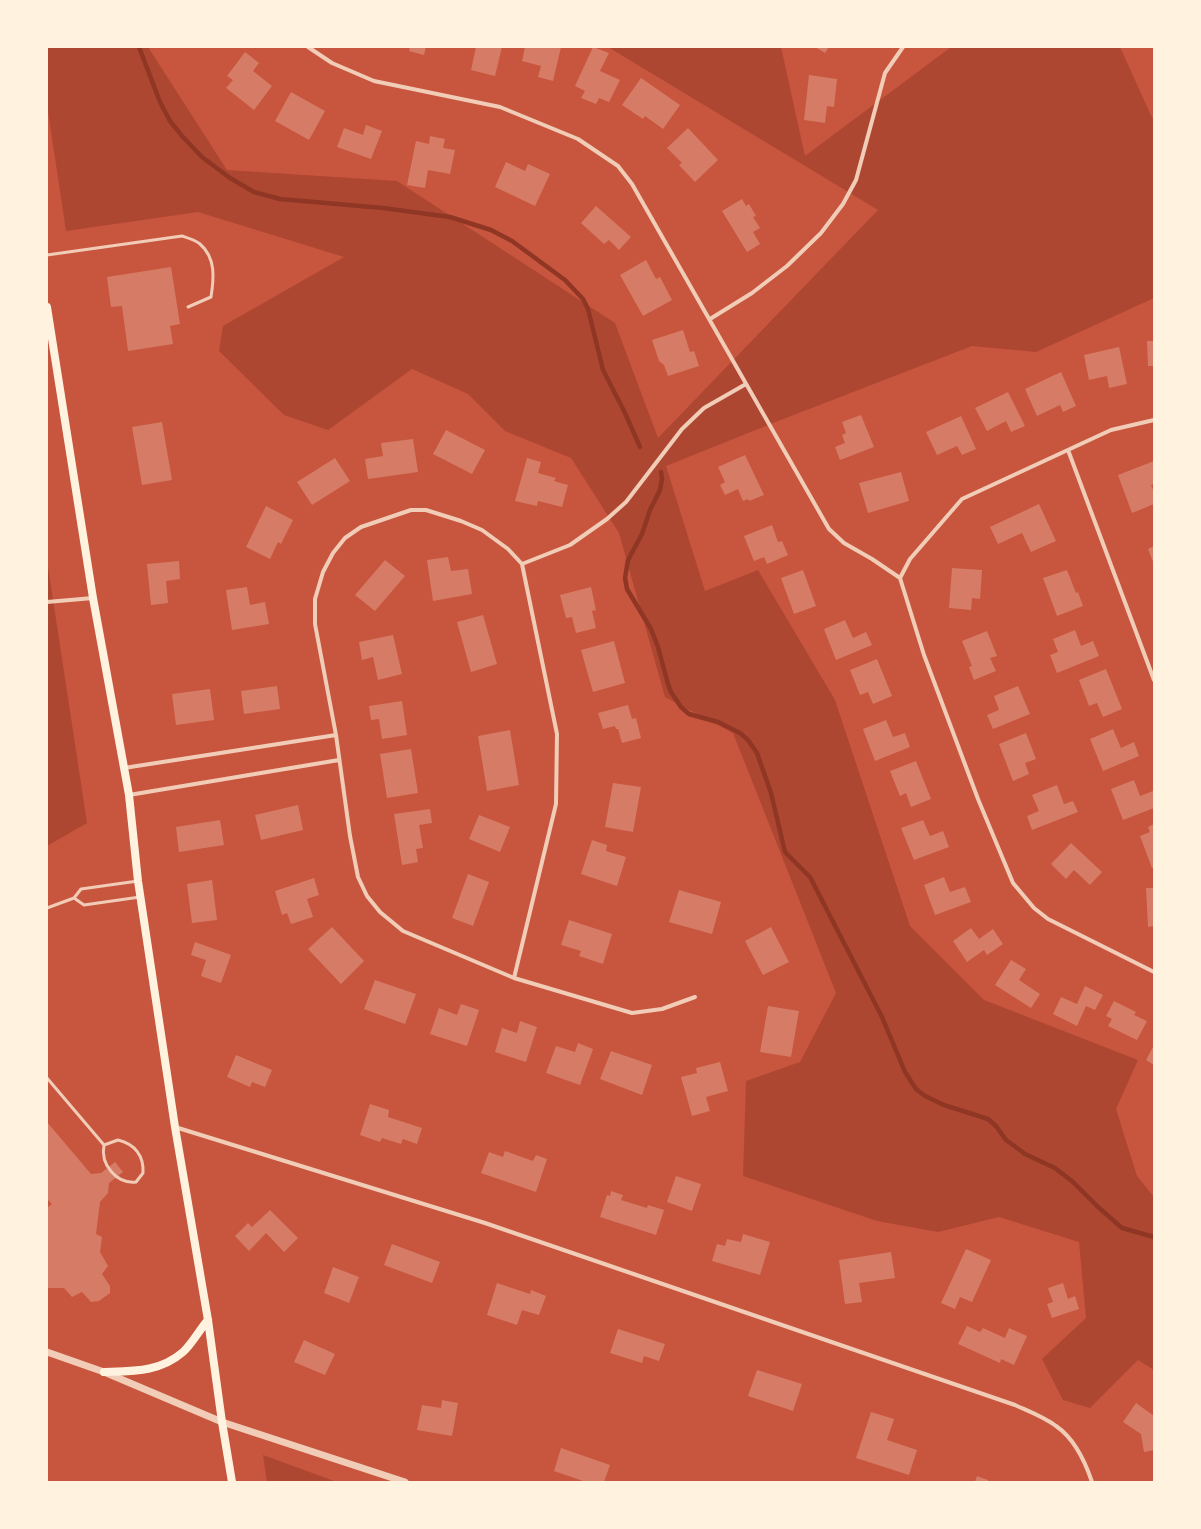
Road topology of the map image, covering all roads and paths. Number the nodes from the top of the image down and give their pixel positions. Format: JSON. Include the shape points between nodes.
{"nodes":[{"id":1,"x":308,"y":47,"type":"edge"},
{"id":2,"x":903,"y":47,"type":"edge"},
{"id":3,"x":47,"y":255,"type":"edge"},
{"id":4,"x":188,"y":307,"type":"dead end"},
{"id":5,"x":47,"y":308,"type":"edge"},
{"id":6,"x":710,"y":319,"type":"junction"},
{"id":7,"x":746,"y":384,"type":"junction"},
{"id":8,"x":1154,"y":420,"type":"edge"},
{"id":9,"x":1068,"y":450,"type":"junction"},
{"id":10,"x":522,"y":564,"type":"junction"},
{"id":11,"x":900,"y":578,"type":"junction"},
{"id":12,"x":93,"y":598,"type":"junction"},
{"id":13,"x":47,"y":602,"type":"edge"},
{"id":14,"x":1154,"y":680,"type":"edge"},
{"id":15,"x":336,"y":735,"type":"junction"},
{"id":16,"x":339,"y":760,"type":"junction"},
{"id":17,"x":124,"y":768,"type":"junction"},
{"id":18,"x":129,"y":795,"type":"junction"},
{"id":19,"x":138,"y":880,"type":"junction"},
{"id":20,"x":140,"y":897,"type":"junction"},
{"id":21,"x":74,"y":898,"type":"junction"},
{"id":22,"x":47,"y":908,"type":"edge"},
{"id":23,"x":1154,"y":972,"type":"edge"},
{"id":24,"x":514,"y":978,"type":"junction"},
{"id":25,"x":695,"y":997,"type":"dead end"},
{"id":26,"x":47,"y":1078,"type":"edge"},
{"id":27,"x":175,"y":1127,"type":"junction"},
{"id":28,"x":104,"y":1145,"type":"junction"},
{"id":29,"x":208,"y":1320,"type":"junction"},
{"id":30,"x":47,"y":1352,"type":"edge"},
{"id":31,"x":104,"y":1372,"type":"junction"},
{"id":32,"x":222,"y":1422,"type":"junction"},
{"id":33,"x":232,"y":1482,"type":"edge"},
{"id":34,"x":405,"y":1482,"type":"edge"},
{"id":35,"x":1092,"y":1482,"type":"edge"}],
"edges":[{"from":1,"to":6,"type":"street","via":[[332,63],[374,81],[500,107],[578,139],[618,166],[632,184]]},
{"from":2,"to":6,"type":"street","via":[[885,72],[856,180],[843,204],[821,232],[787,266],[752,293]]},
{"from":3,"to":4,"type":"lane","via":[[182,236],[200,244],[212,261],[214,283],[211,297]]},
{"from":5,"to":12,"type":"main road"},
{"from":6,"to":7,"type":"street"},
{"from":7,"to":10,"type":"street","via":[[704,408],[682,429],[626,502],[607,519],[570,545]]},
{"from":7,"to":11,"type":"street","via":[[829,529],[844,543]]},
{"from":8,"to":9,"type":"street","via":[[1111,430]]},
{"from":9,"to":11,"type":"street","via":[[962,499],[910,558]]},
{"from":9,"to":14,"type":"street"},
{"from":10,"to":15,"type":"street","via":[[508,549],[482,530],[426,510],[411,510],[362,527],[345,538],[333,552],[323,572],[315,598],[315,624]]},
{"from":10,"to":24,"type":"street","via":[[557,734],[556,804]]},
{"from":11,"to":23,"type":"street","via":[[924,655],[1013,884],[1034,908],[1048,919]]},
{"from":12,"to":13,"type":"street"},
{"from":12,"to":17,"type":"main road"},
{"from":15,"to":16,"type":"street"},
{"from":15,"to":17,"type":"street"},
{"from":16,"to":18,"type":"street"},
{"from":16,"to":24,"type":"street","via":[[358,877],[367,896],[380,912],[403,931]]},
{"from":17,"to":18,"type":"main road"},
{"from":18,"to":19,"type":"main road"},
{"from":19,"to":20,"type":"main road"},
{"from":19,"to":21,"type":"lane","via":[[81,889]]},
{"from":20,"to":21,"type":"lane","via":[[84,905]]},
{"from":20,"to":27,"type":"main road"},
{"from":21,"to":22,"type":"lane"},
{"from":24,"to":25,"type":"street","via":[[632,1013],[662,1009]]},
{"from":26,"to":28,"type":"lane"},
{"from":27,"to":29,"type":"main road"},
{"from":27,"to":35,"type":"street","via":[[485,1223],[1015,1405],[1056,1426],[1076,1446]]},
{"from":28,"to":28,"type":"lane","via":[[103,1152],[109,1169],[115,1176],[123,1181],[136,1182],[143,1173],[144,1164],[134,1147],[118,1140]]},
{"from":29,"to":31,"type":"main road","via":[[184,1351],[164,1365],[141,1371]]},
{"from":29,"to":32,"type":"main road"},
{"from":30,"to":31,"type":"street"},
{"from":31,"to":32,"type":"street"},
{"from":32,"to":33,"type":"main road"},
{"from":32,"to":34,"type":"street"}]}
